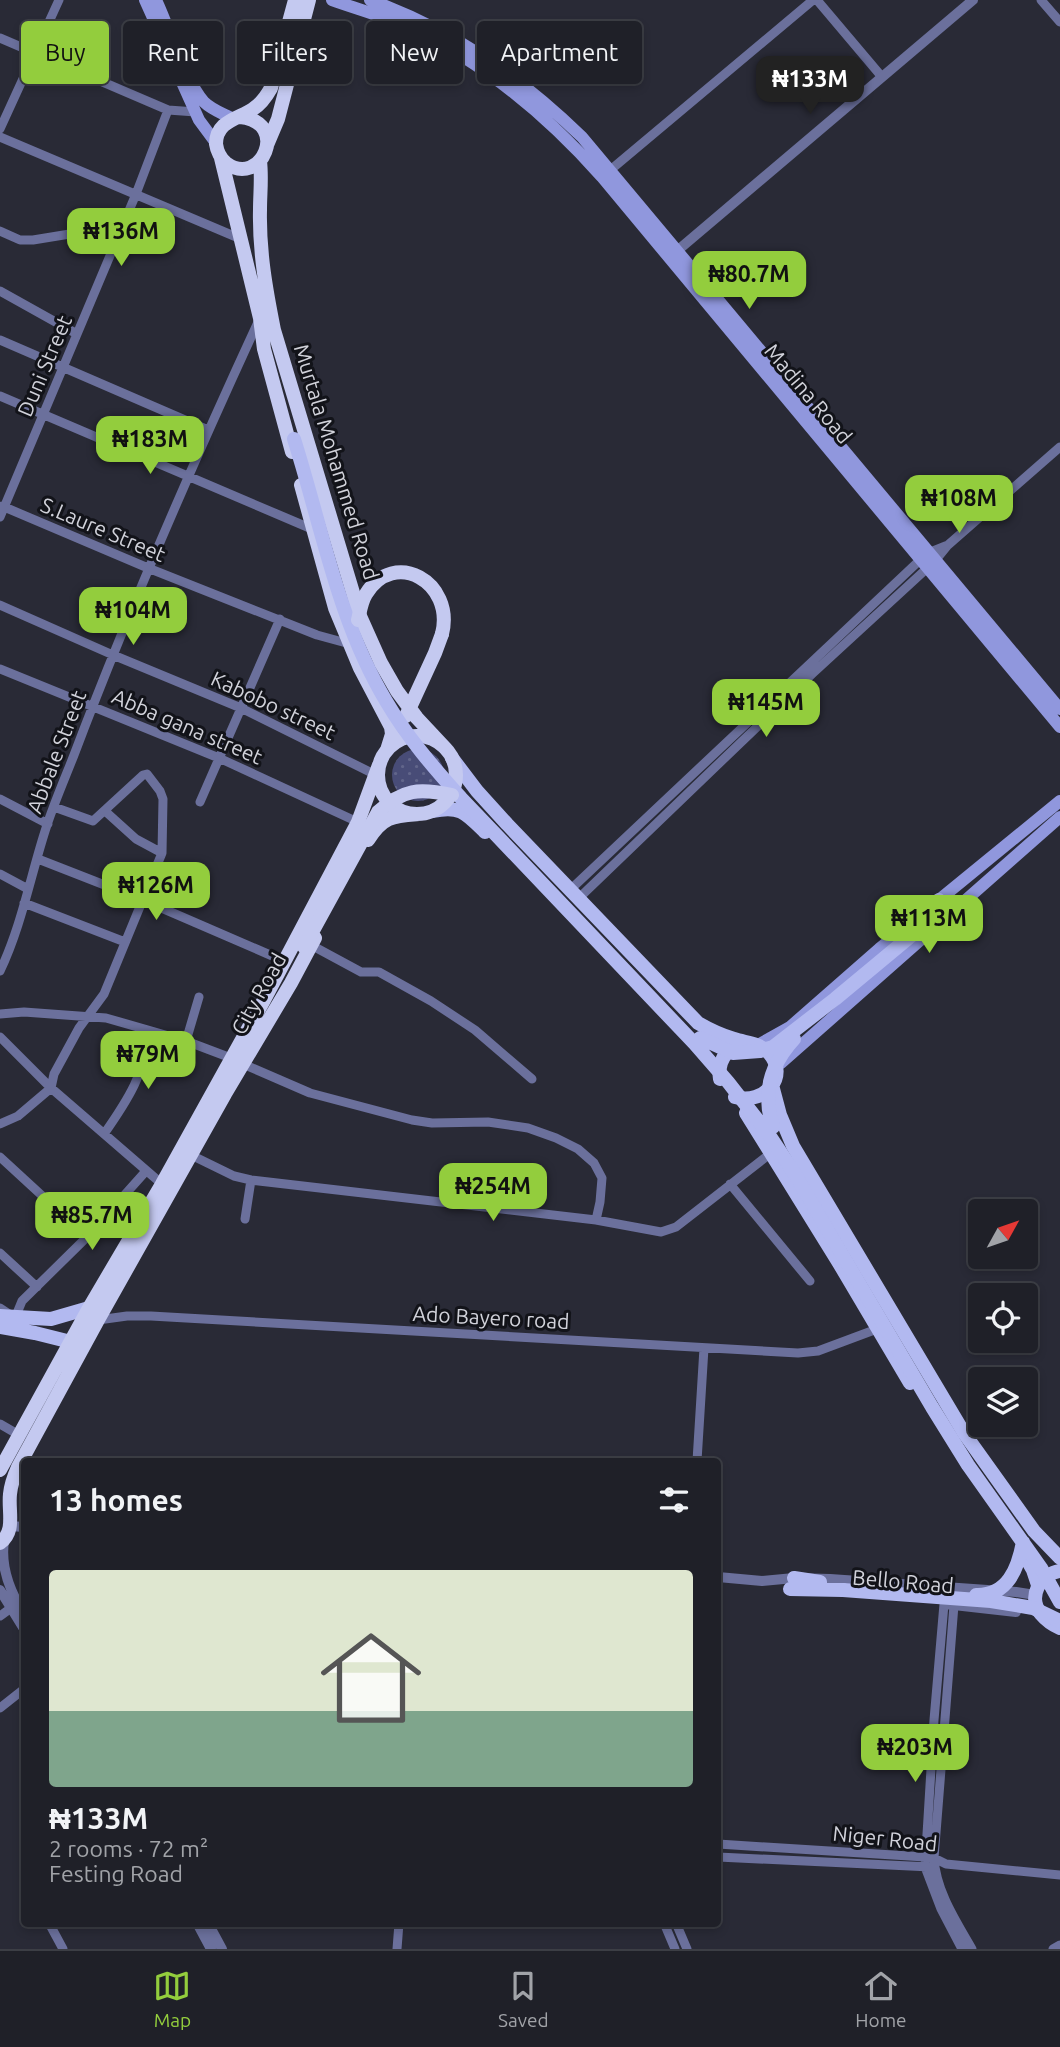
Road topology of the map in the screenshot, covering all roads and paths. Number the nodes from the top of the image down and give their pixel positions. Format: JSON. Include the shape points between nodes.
{"nodes":[{"id":1,"x":58,"y":0,"type":"edge"},
{"id":2,"x":145,"y":0,"type":"edge"},
{"id":3,"x":156,"y":0,"type":"edge"},
{"id":4,"x":295,"y":0,"type":"edge"},
{"id":5,"x":309,"y":0,"type":"edge"},
{"id":6,"x":332,"y":0,"type":"edge"},
{"id":7,"x":370,"y":0,"type":"edge"},
{"id":8,"x":813,"y":0,"type":"edge"},
{"id":9,"x":973,"y":0,"type":"edge"},
{"id":10,"x":1041,"y":0,"type":"edge"},
{"id":11,"x":48,"y":21,"type":"edge"},
{"id":12,"x":1060,"y":22,"type":"edge"},
{"id":13,"x":0,"y":38,"type":"edge"},
{"id":14,"x":21,"y":48,"type":"edge"},
{"id":15,"x":882,"y":77,"type":"junction"},
{"id":16,"x":21,"y":81,"type":"edge"},
{"id":17,"x":106,"y":84,"type":"edge"},
{"id":18,"x":168,"y":110,"type":"junction"},
{"id":19,"x":196,"y":112,"type":"junction"},
{"id":20,"x":236,"y":118,"type":"junction"},
{"id":21,"x":0,"y":129,"type":"edge"},
{"id":22,"x":0,"y":137,"type":"edge"},
{"id":23,"x":216,"y":143,"type":"junction"},
{"id":24,"x":267,"y":145,"type":"junction"},
{"id":25,"x":221,"y":158,"type":"junction"},
{"id":26,"x":260,"y":161,"type":"junction"},
{"id":27,"x":606,"y":174,"type":"junction"},
{"id":28,"x":136,"y":194,"type":"junction"},
{"id":29,"x":0,"y":231,"type":"edge"},
{"id":30,"x":119,"y":236,"type":"junction"},
{"id":31,"x":241,"y":239,"type":"junction"},
{"id":32,"x":673,"y":254,"type":"junction"},
{"id":33,"x":0,"y":291,"type":"edge"},
{"id":34,"x":260,"y":318,"type":"junction"},
{"id":35,"x":77,"y":334,"type":"junction"},
{"id":36,"x":0,"y":340,"type":"edge"},
{"id":37,"x":63,"y":368,"type":"junction"},
{"id":38,"x":0,"y":396,"type":"edge"},
{"id":39,"x":294,"y":396,"type":"junction"},
{"id":40,"x":279,"y":403,"type":"junction"},
{"id":41,"x":44,"y":415,"type":"junction"},
{"id":42,"x":208,"y":430,"type":"junction"},
{"id":43,"x":298,"y":438,"type":"junction"},
{"id":44,"x":1060,"y":447,"type":"edge"},
{"id":45,"x":187,"y":476,"type":"junction"},
{"id":46,"x":2,"y":506,"type":"edge"},
{"id":47,"x":0,"y":517,"type":"edge"},
{"id":48,"x":312,"y":529,"type":"junction"},
{"id":49,"x":928,"y":561,"type":"junction"},
{"id":50,"x":148,"y":568,"type":"junction"},
{"id":51,"x":0,"y":605,"type":"edge"},
{"id":52,"x":280,"y":619,"type":"junction"},
{"id":53,"x":358,"y":620,"type":"junction"},
{"id":54,"x":350,"y":644,"type":"junction"},
{"id":55,"x":113,"y":655,"type":"junction"},
{"id":56,"x":0,"y":669,"type":"edge"},
{"id":57,"x":93,"y":705,"type":"junction"},
{"id":58,"x":242,"y":708,"type":"junction"},
{"id":59,"x":409,"y":709,"type":"junction"},
{"id":60,"x":1060,"y":709,"type":"edge"},
{"id":61,"x":1060,"y":727,"type":"edge"},
{"id":62,"x":391,"y":746,"type":"junction"},
{"id":63,"x":449,"y":754,"type":"junction"},
{"id":64,"x":219,"y":758,"type":"junction"},
{"id":65,"x":378,"y":770,"type":"junction"},
{"id":66,"x":456,"y":796,"type":"junction"},
{"id":67,"x":0,"y":799,"type":"edge"},
{"id":68,"x":1060,"y":801,"type":"edge"},
{"id":69,"x":200,"y":803,"type":"dead end"},
{"id":70,"x":54,"y":807,"type":"junction"},
{"id":71,"x":105,"y":811,"type":"junction"},
{"id":72,"x":426,"y":812,"type":"junction"},
{"id":73,"x":1060,"y":817,"type":"edge"},
{"id":74,"x":358,"y":822,"type":"junction"},
{"id":75,"x":48,"y":824,"type":"junction"},
{"id":76,"x":374,"y":830,"type":"junction"},
{"id":77,"x":162,"y":853,"type":"junction"},
{"id":78,"x":38,"y":859,"type":"junction"},
{"id":79,"x":0,"y":874,"type":"edge"},
{"id":80,"x":28,"y":889,"type":"junction"},
{"id":81,"x":575,"y":894,"type":"junction"},
{"id":82,"x":143,"y":900,"type":"junction"},
{"id":83,"x":939,"y":900,"type":"junction"},
{"id":84,"x":24,"y":902,"type":"junction"},
{"id":85,"x":951,"y":913,"type":"junction"},
{"id":86,"x":919,"y":932,"type":"junction"},
{"id":87,"x":125,"y":942,"type":"junction"},
{"id":88,"x":307,"y":946,"type":"junction"},
{"id":89,"x":284,"y":961,"type":"junction"},
{"id":90,"x":0,"y":971,"type":"edge"},
{"id":91,"x":199,"y":997,"type":"dead end"},
{"id":92,"x":0,"y":1013,"type":"edge"},
{"id":93,"x":88,"y":1017,"type":"junction"},
{"id":94,"x":151,"y":1031,"type":"junction"},
{"id":95,"x":0,"y":1037,"type":"edge"},
{"id":96,"x":700,"y":1038,"type":"junction"},
{"id":97,"x":186,"y":1041,"type":"junction"},
{"id":98,"x":754,"y":1044,"type":"junction"},
{"id":99,"x":237,"y":1061,"type":"junction"},
{"id":100,"x":775,"y":1068,"type":"junction"},
{"id":101,"x":532,"y":1079,"type":"dead end"},
{"id":102,"x":772,"y":1085,"type":"junction"},
{"id":103,"x":724,"y":1087,"type":"junction"},
{"id":104,"x":51,"y":1088,"type":"junction"},
{"id":105,"x":735,"y":1098,"type":"junction"},
{"id":106,"x":0,"y":1124,"type":"edge"},
{"id":107,"x":773,"y":1127,"type":"junction"},
{"id":108,"x":104,"y":1134,"type":"junction"},
{"id":109,"x":771,"y":1153,"type":"junction"},
{"id":110,"x":191,"y":1155,"type":"junction"},
{"id":111,"x":0,"y":1157,"type":"edge"},
{"id":112,"x":146,"y":1171,"type":"junction"},
{"id":113,"x":251,"y":1180,"type":"junction"},
{"id":114,"x":162,"y":1184,"type":"junction"},
{"id":115,"x":730,"y":1184,"type":"junction"},
{"id":116,"x":245,"y":1219,"type":"dead end"},
{"id":117,"x":596,"y":1220,"type":"junction"},
{"id":118,"x":87,"y":1237,"type":"junction"},
{"id":119,"x":0,"y":1253,"type":"edge"},
{"id":120,"x":810,"y":1281,"type":"dead end"},
{"id":121,"x":37,"y":1287,"type":"junction"},
{"id":122,"x":89,"y":1308,"type":"junction"},
{"id":123,"x":98,"y":1320,"type":"junction"},
{"id":124,"x":4,"y":1322,"type":"edge"},
{"id":125,"x":877,"y":1329,"type":"junction"},
{"id":126,"x":71,"y":1342,"type":"junction"},
{"id":127,"x":704,"y":1348,"type":"junction"},
{"id":128,"x":0,"y":1424,"type":"edge"},
{"id":129,"x":19,"y":1435,"type":"junction"},
{"id":130,"x":22,"y":1458,"type":"edge"},
{"id":131,"x":697,"y":1458,"type":"edge"},
{"id":132,"x":21,"y":1461,"type":"edge"},
{"id":133,"x":0,"y":1470,"type":"edge"},
{"id":134,"x":11,"y":1521,"type":"edge"},
{"id":135,"x":2,"y":1542,"type":"edge"},
{"id":136,"x":1023,"y":1542,"type":"junction"},
{"id":137,"x":1060,"y":1558,"type":"edge"},
{"id":138,"x":721,"y":1577,"type":"edge"},
{"id":139,"x":1059,"y":1578,"type":"edge"},
{"id":140,"x":792,"y":1584,"type":"junction"},
{"id":141,"x":843,"y":1588,"type":"junction"},
{"id":142,"x":0,"y":1590,"type":"edge"},
{"id":143,"x":1037,"y":1590,"type":"junction"},
{"id":144,"x":1060,"y":1602,"type":"edge"},
{"id":145,"x":949,"y":1605,"type":"junction"},
{"id":146,"x":11,"y":1608,"type":"junction"},
{"id":147,"x":21,"y":1608,"type":"edge"},
{"id":148,"x":1042,"y":1615,"type":"junction"},
{"id":149,"x":0,"y":1616,"type":"edge"},
{"id":150,"x":1060,"y":1621,"type":"edge"},
{"id":151,"x":21,"y":1624,"type":"edge"},
{"id":152,"x":1060,"y":1628,"type":"edge"},
{"id":153,"x":21,"y":1691,"type":"edge"},
{"id":154,"x":0,"y":1708,"type":"edge"},
{"id":155,"x":721,"y":1843,"type":"edge"},
{"id":156,"x":721,"y":1857,"type":"edge"},
{"id":157,"x":929,"y":1862,"type":"junction"},
{"id":158,"x":1060,"y":1875,"type":"edge"},
{"id":159,"x":51,"y":1927,"type":"edge"},
{"id":160,"x":199,"y":1927,"type":"edge"},
{"id":161,"x":210,"y":1927,"type":"edge"},
{"id":162,"x":399,"y":1927,"type":"edge"},
{"id":163,"x":666,"y":1927,"type":"edge"},
{"id":164,"x":678,"y":1927,"type":"edge"},
{"id":165,"x":1060,"y":1945,"type":"edge"},
{"id":166,"x":959,"y":1948,"type":"edge"},
{"id":167,"x":64,"y":1949,"type":"edge"},
{"id":168,"x":211,"y":1949,"type":"edge"},
{"id":169,"x":222,"y":1949,"type":"edge"},
{"id":170,"x":397,"y":1949,"type":"edge"},
{"id":171,"x":675,"y":1949,"type":"edge"},
{"id":172,"x":687,"y":1949,"type":"edge"},
{"id":173,"x":972,"y":1949,"type":"edge"},
{"id":174,"x":1053,"y":1949,"type":"edge"}],
"edges":[{"from":1,"to":11,"type":"street"},
{"from":2,"to":19,"type":"main road"},
{"from":3,"to":20,"type":"main road","via":[[199,95],[213,109]]},
{"from":4,"to":20,"type":"highway","via":[[271,88],[261,103]]},
{"from":5,"to":24,"type":"highway"},
{"from":6,"to":27,"type":"main road","name":"Madina Road","via":[[450,49],[544,117]]},
{"from":7,"to":27,"type":"main road","name":"Madina Road","via":[[438,30],[508,73],[582,137]]},
{"from":8,"to":15,"type":"street"},
{"from":8,"to":27,"type":"street"},
{"from":9,"to":15,"type":"street"},
{"from":10,"to":12,"type":"street"},
{"from":13,"to":14,"type":"street"},
{"from":15,"to":32,"type":"street"},
{"from":16,"to":21,"type":"street"},
{"from":17,"to":18,"type":"street"},
{"from":18,"to":19,"type":"street"},
{"from":18,"to":28,"type":"street","name":"Duni Street"},
{"from":19,"to":23,"type":"main road"},
{"from":20,"to":23,"type":"highway","via":[[221,128]]},
{"from":20,"to":24,"type":"highway","via":[[248,118],[263,128]]},
{"from":22,"to":28,"type":"street"},
{"from":23,"to":25,"type":"highway"},
{"from":24,"to":26,"type":"highway"},
{"from":25,"to":26,"type":"highway","via":[[236,168]]},
{"from":25,"to":31,"type":"highway","name":"Murtala Mohammed Road"},
{"from":26,"to":39,"type":"highway","name":"Murtala Mohammed Road","via":[[263,278]]},
{"from":27,"to":32,"type":"main road","name":"Madina Road"},
{"from":28,"to":30,"type":"street","name":"Duni Street"},
{"from":28,"to":31,"type":"street"},
{"from":29,"to":30,"type":"street","via":[[20,240],[82,232]]},
{"from":30,"to":35,"type":"street","name":"Duni Street"},
{"from":31,"to":34,"type":"highway","name":"Murtala Mohammed Road"},
{"from":32,"to":49,"type":"main road","name":"Madina Road"},
{"from":33,"to":35,"type":"street"},
{"from":34,"to":40,"type":"highway","name":"Murtala Mohammed Road"},
{"from":34,"to":42,"type":"street","name":"Abbale Street"},
{"from":35,"to":37,"type":"street","name":"Duni Street"},
{"from":36,"to":37,"type":"street"},
{"from":37,"to":41,"type":"street","name":"Duni Street"},
{"from":37,"to":42,"type":"street"},
{"from":38,"to":41,"type":"street"},
{"from":39,"to":43,"type":"main road"},
{"from":39,"to":59,"type":"highway","name":"Murtala Mohammed Road","via":[[360,616]]},
{"from":40,"to":43,"type":"main road"},
{"from":40,"to":48,"type":"highway","name":"Murtala Mohammed Road"},
{"from":41,"to":45,"type":"street"},
{"from":41,"to":46,"type":"street","name":"Duni Street"},
{"from":42,"to":45,"type":"street","name":"Abbale Street"},
{"from":43,"to":53,"type":"main road"},
{"from":43,"to":66,"type":"main road","bridge":true,"via":[[342,603],[369,669],[404,730]]},
{"from":44,"to":49,"type":"street"},
{"from":45,"to":48,"type":"street"},
{"from":45,"to":50,"type":"street","name":"Abbale Street"},
{"from":46,"to":47,"type":"street","name":"Duni Street"},
{"from":46,"to":50,"type":"street","name":"S.Laure Street"},
{"from":48,"to":54,"type":"highway","name":"Murtala Mohammed Road"},
{"from":49,"to":60,"type":"main road","name":"Madina Road"},
{"from":49,"to":61,"type":"main road","name":"Madina Road"},
{"from":49,"to":81,"type":"street"},
{"from":50,"to":52,"type":"street","name":"S.Laure Street"},
{"from":50,"to":55,"type":"street","name":"Abbale Street"},
{"from":51,"to":55,"type":"street","name":"Kabobo street"},
{"from":52,"to":54,"type":"street","name":"S.Laure Street"},
{"from":52,"to":58,"type":"street"},
{"from":53,"to":59,"type":"highway","bridge":true,"via":[[366,595],[384,577],[405,573],[435,589],[444,609],[444,625]]},
{"from":53,"to":96,"type":"main road","via":[[391,695],[438,761]]},
{"from":54,"to":62,"type":"highway","name":"Murtala Mohammed Road","via":[[391,727]]},
{"from":55,"to":57,"type":"street","name":"Abbale Street"},
{"from":55,"to":58,"type":"street","name":"Kabobo street"},
{"from":56,"to":57,"type":"street","name":"Abba gana street"},
{"from":57,"to":64,"type":"street","name":"Abba gana street"},
{"from":57,"to":70,"type":"street","name":"Abbale Street"},
{"from":58,"to":64,"type":"street"},
{"from":58,"to":65,"type":"street","name":"Kabobo street"},
{"from":59,"to":62,"type":"highway"},
{"from":59,"to":63,"type":"highway","name":"Murtala Mohammed Road"},
{"from":62,"to":63,"type":"highway","via":[[405,737],[428,737]]},
{"from":62,"to":65,"type":"highway"},
{"from":63,"to":72,"type":"highway","via":[[456,773],[454,789],[446,802]]},
{"from":63,"to":81,"type":"main road","via":[[477,791]]},
{"from":64,"to":69,"type":"street"},
{"from":64,"to":74,"type":"street","name":"Abba gana street"},
{"from":65,"to":72,"type":"highway","via":[[381,789],[396,808],[407,813]]},
{"from":65,"to":74,"type":"highway","name":"City Road"},
{"from":66,"to":88,"type":"highway","bridge":true,"via":[[423,790],[406,793],[378,812]]},
{"from":66,"to":136,"type":"main road","bridge":true,"via":[[728,1082],[793,1171],[939,1419]]},
{"from":67,"to":75,"type":"street"},
{"from":68,"to":83,"type":"main road"},
{"from":70,"to":71,"type":"street","via":[[90,821]]},
{"from":70,"to":75,"type":"street","name":"Abbale Street"},
{"from":71,"to":77,"type":"street","via":[[136,839]]},
{"from":71,"to":77,"type":"street","via":[[143,775],[150,776],[163,799]]},
{"from":72,"to":76,"type":"highway","via":[[388,818]]},
{"from":72,"to":103,"type":"main road","via":[[456,808],[475,822]]},
{"from":73,"to":85,"type":"main road"},
{"from":74,"to":76,"type":"street","name":"Abba gana street"},
{"from":74,"to":89,"type":"highway","name":"City Road"},
{"from":75,"to":78,"type":"street","name":"Abbale Street"},
{"from":76,"to":88,"type":"highway","name":"City Road"},
{"from":77,"to":82,"type":"street"},
{"from":78,"to":80,"type":"street","name":"Abbale Street"},
{"from":78,"to":82,"type":"street"},
{"from":79,"to":80,"type":"street"},
{"from":80,"to":84,"type":"street","name":"Abbale Street"},
{"from":81,"to":98,"type":"main road","via":[[698,1023]]},
{"from":82,"to":87,"type":"street"},
{"from":82,"to":89,"type":"street"},
{"from":83,"to":86,"type":"main road"},
{"from":83,"to":98,"type":"main road","via":[[790,1027]]},
{"from":84,"to":87,"type":"street"},
{"from":84,"to":90,"type":"street","name":"Abbale Street"},
{"from":85,"to":86,"type":"main road"},
{"from":85,"to":100,"type":"main road"},
{"from":86,"to":96,"type":"main road","bridge":true,"via":[[773,1047],[733,1053]]},
{"from":86,"to":107,"type":"main road","bridge":true,"via":[[779,1057],[768,1086]]},
{"from":87,"to":93,"type":"street","via":[[104,995]]},
{"from":88,"to":99,"type":"highway","name":"City Road","via":[[291,984]]},
{"from":88,"to":101,"type":"street","via":[[361,972],[379,972],[431,1000]]},
{"from":89,"to":99,"type":"highway","name":"City Road"},
{"from":91,"to":97,"type":"street"},
{"from":92,"to":93,"type":"street"},
{"from":93,"to":94,"type":"street"},
{"from":93,"to":104,"type":"street","via":[[54,1074]]},
{"from":94,"to":97,"type":"street"},
{"from":94,"to":108,"type":"street","via":[[132,1091]]},
{"from":95,"to":104,"type":"street"},
{"from":96,"to":107,"type":"main road","bridge":true},
{"from":97,"to":99,"type":"street"},
{"from":98,"to":100,"type":"main road","via":[[771,1056]]},
{"from":98,"to":103,"type":"main road","via":[[740,1044],[723,1056],[719,1066]]},
{"from":99,"to":110,"type":"highway","name":"City Road"},
{"from":99,"to":114,"type":"highway","name":"City Road"},
{"from":99,"to":117,"type":"street","via":[[310,1093],[412,1120],[488,1122],[556,1138],[578,1149],[602,1178]]},
{"from":100,"to":102,"type":"main road"},
{"from":102,"to":105,"type":"main road","via":[[760,1097]]},
{"from":102,"to":137,"type":"main road","via":[[793,1146],[944,1401],[1011,1501]]},
{"from":103,"to":105,"type":"main road"},
{"from":104,"to":106,"type":"street","via":[[18,1116]]},
{"from":104,"to":108,"type":"street"},
{"from":105,"to":109,"type":"main road"},
{"from":107,"to":139,"type":"main road","via":[[953,1426]]},
{"from":108,"to":112,"type":"street"},
{"from":109,"to":115,"type":"street"},
{"from":109,"to":125,"type":"main road"},
{"from":110,"to":113,"type":"street"},
{"from":110,"to":123,"type":"highway","name":"City Road"},
{"from":111,"to":118,"type":"street"},
{"from":112,"to":114,"type":"street"},
{"from":112,"to":118,"type":"street"},
{"from":113,"to":116,"type":"street"},
{"from":113,"to":117,"type":"street"},
{"from":114,"to":122,"type":"highway","name":"City Road"},
{"from":115,"to":117,"type":"street","via":[[669,1230]]},
{"from":115,"to":120,"type":"street"},
{"from":118,"to":121,"type":"street"},
{"from":119,"to":121,"type":"street"},
{"from":121,"to":124,"type":"street"},
{"from":122,"to":124,"type":"main road","via":[[51,1319]]},
{"from":122,"to":126,"type":"highway","name":"City Road"},
{"from":123,"to":127,"type":"street","name":"Ado Bayero road","via":[[151,1316]]},
{"from":123,"to":130,"type":"highway","name":"City Road"},
{"from":124,"to":126,"type":"main road"},
{"from":125,"to":127,"type":"street","name":"Ado Bayero road","via":[[818,1351]]},
{"from":125,"to":143,"type":"main road","via":[[965,1473],[1025,1555]]},
{"from":126,"to":129,"type":"highway","name":"City Road"},
{"from":127,"to":131,"type":"street"},
{"from":128,"to":129,"type":"street"},
{"from":129,"to":133,"type":"highway","name":"City Road"},
{"from":132,"to":134,"type":"highway","name":"City Road","via":[[11,1484]]},
{"from":134,"to":135,"type":"highway"},
{"from":135,"to":147,"type":"street","via":[[3,1574]]},
{"from":136,"to":141,"type":"main road","bridge":true,"via":[[1016,1570],[991,1594]]},
{"from":136,"to":144,"type":"main road","bridge":true},
{"from":138,"to":140,"type":"street","name":"Bello Road"},
{"from":139,"to":143,"type":"main road","via":[[1047,1575]]},
{"from":140,"to":141,"type":"main road"},
{"from":140,"to":143,"type":"street","name":"Bello Road"},
{"from":140,"to":145,"type":"street","name":"Bello Road","via":[[821,1594]]},
{"from":141,"to":150,"type":"main road","bridge":true,"via":[[991,1601],[1033,1608]]},
{"from":142,"to":146,"type":"street"},
{"from":143,"to":148,"type":"main road"},
{"from":145,"to":148,"type":"street","name":"Bello Road"},
{"from":145,"to":157,"type":"street"},
{"from":146,"to":149,"type":"street"},
{"from":146,"to":151,"type":"street"},
{"from":148,"to":152,"type":"main road"},
{"from":153,"to":154,"type":"street"},
{"from":155,"to":157,"type":"street","name":"Niger Road"},
{"from":156,"to":157,"type":"street","name":"Niger Road"},
{"from":157,"to":158,"type":"street","name":"Niger Road"},
{"from":157,"to":166,"type":"street","via":[[935,1897]]},
{"from":157,"to":173,"type":"street"},
{"from":159,"to":167,"type":"street"},
{"from":160,"to":168,"type":"street"},
{"from":161,"to":169,"type":"street"},
{"from":162,"to":170,"type":"street"},
{"from":163,"to":171,"type":"street"},
{"from":164,"to":172,"type":"street"},
{"from":165,"to":174,"type":"street"}]}
